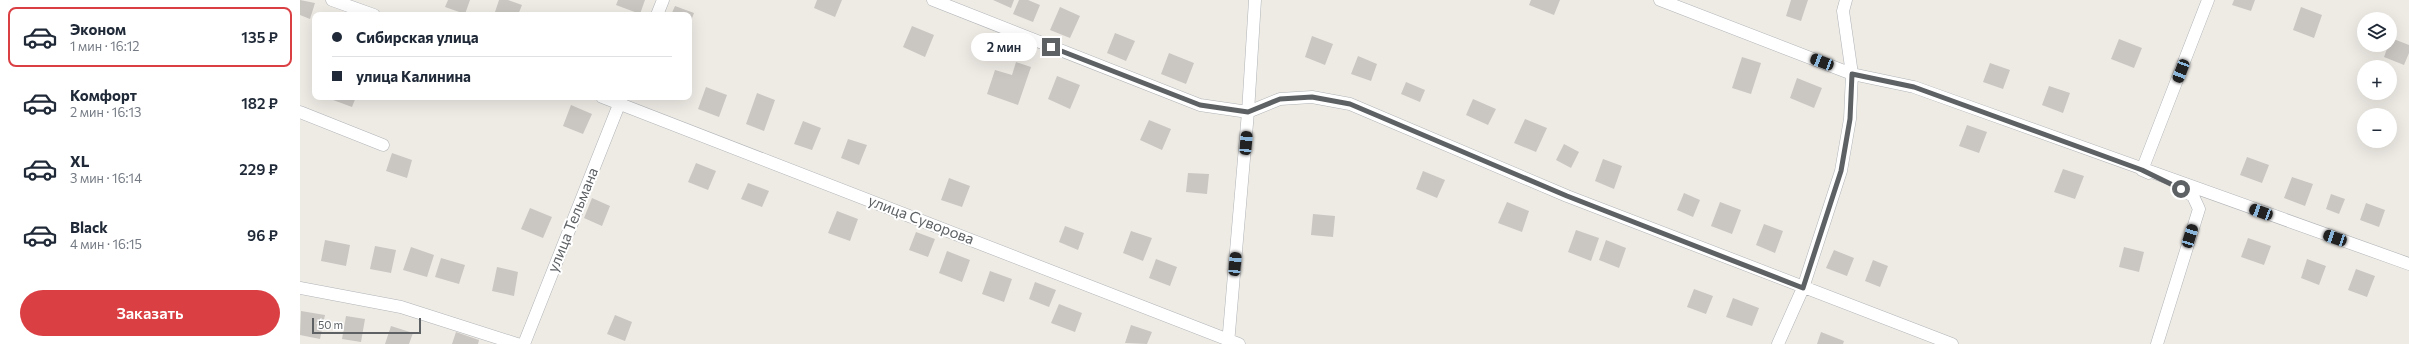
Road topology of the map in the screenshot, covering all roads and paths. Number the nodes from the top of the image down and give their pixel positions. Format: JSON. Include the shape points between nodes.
{"nodes":[{"id":1,"x":332,"y":0,"type":"edge"},
{"id":2,"x":663,"y":0,"type":"edge"},
{"id":3,"x":933,"y":0,"type":"edge"},
{"id":4,"x":1255,"y":0,"type":"edge"},
{"id":5,"x":1660,"y":0,"type":"edge"},
{"id":6,"x":1846,"y":0,"type":"edge"},
{"id":7,"x":2208,"y":0,"type":"edge"},
{"id":8,"x":366,"y":12,"type":"edge"},
{"id":9,"x":657,"y":12,"type":"edge"},
{"id":10,"x":1852,"y":74,"type":"junction"},
{"id":11,"x":621,"y":100,"type":"edge"},
{"id":12,"x":300,"y":112,"type":"edge"},
{"id":13,"x":1248,"y":112,"type":"junction"},
{"id":14,"x":383,"y":145,"type":"dead end"},
{"id":15,"x":2142,"y":170,"type":"junction"},
{"id":16,"x":2409,"y":264,"type":"edge"},
{"id":17,"x":300,"y":288,"type":"edge"},
{"id":18,"x":1803,"y":288,"type":"junction"},
{"id":19,"x":1232,"y":343,"type":"edge"},
{"id":20,"x":517,"y":344,"type":"edge"},
{"id":21,"x":524,"y":344,"type":"edge"},
{"id":22,"x":1778,"y":344,"type":"edge"},
{"id":23,"x":1952,"y":344,"type":"edge"},
{"id":24,"x":2157,"y":344,"type":"edge"}],
"edges":[{"from":1,"to":8,"type":"street"},
{"from":2,"to":9,"type":"street"},
{"from":3,"to":13,"type":"street","via":[[1200,105]]},
{"from":4,"to":13,"type":"street"},
{"from":5,"to":10,"type":"street"},
{"from":6,"to":10,"type":"street","via":[[1844,10]]},
{"from":7,"to":15,"type":"street"},
{"from":10,"to":15,"type":"street","via":[[1914,87]]},
{"from":10,"to":18,"type":"street","via":[[1850,119],[1841,171]]},
{"from":11,"to":19,"type":"street","name":"улица Суворова"},
{"from":11,"to":21,"type":"street","name":"улица Тельмана"},
{"from":12,"to":14,"type":"street"},
{"from":13,"to":18,"type":"street","via":[[1280,99],[1312,97],[1350,104],[1567,196]]},
{"from":13,"to":19,"type":"street"},
{"from":15,"to":16,"type":"street"},
{"from":15,"to":24,"type":"street","via":[[2193,196],[2199,209]]},
{"from":17,"to":20,"type":"street","via":[[401,307]]},
{"from":18,"to":22,"type":"street"},
{"from":18,"to":23,"type":"street"}]}
